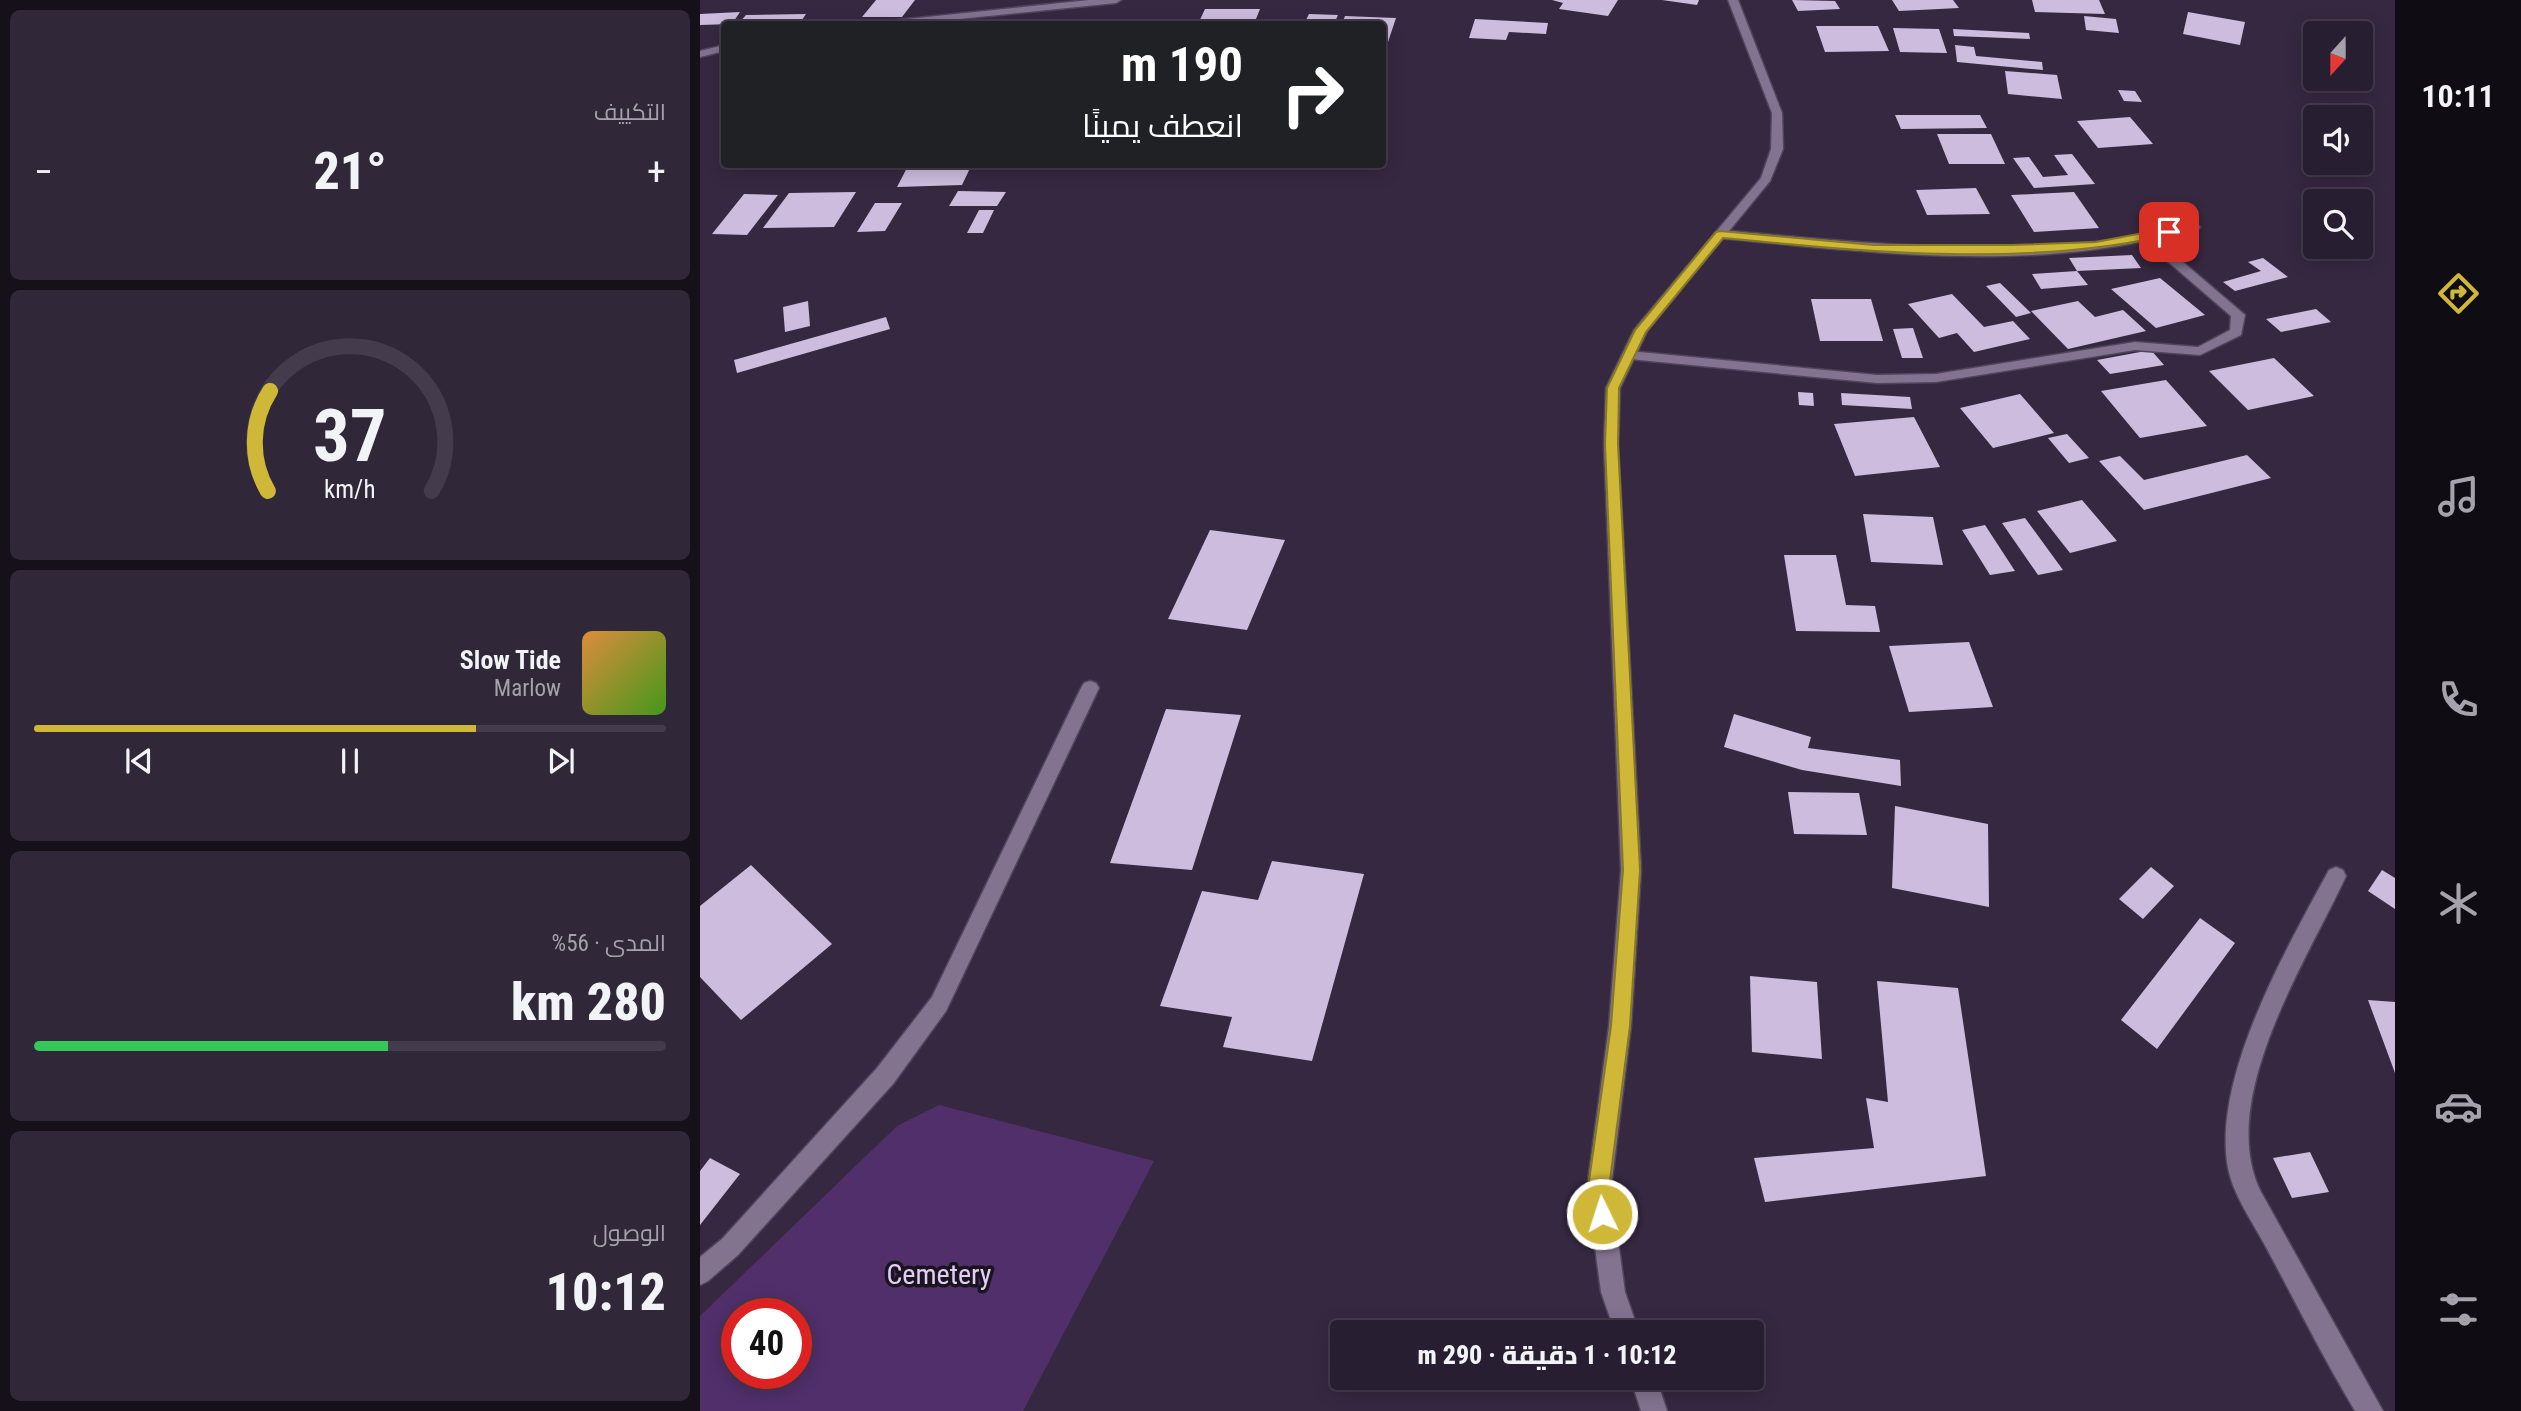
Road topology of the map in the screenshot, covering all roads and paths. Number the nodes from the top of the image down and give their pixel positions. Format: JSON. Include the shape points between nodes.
{"nodes":[{"id":1,"x":1116,"y":0,"type":"edge"},
{"id":2,"x":1733,"y":0,"type":"edge"},
{"id":3,"x":916,"y":21,"type":"edge"},
{"id":4,"x":721,"y":49,"type":"edge"},
{"id":5,"x":700,"y":54,"type":"edge"},
{"id":6,"x":2194,"y":227,"type":"dead end"},
{"id":7,"x":1720,"y":234,"type":"junction"},
{"id":8,"x":2145,"y":236,"type":"junction"},
{"id":9,"x":1629,"y":355,"type":"junction"},
{"id":10,"x":1090,"y":688,"type":"dead end"},
{"id":11,"x":2336,"y":876,"type":"dead end"},
{"id":12,"x":700,"y":1273,"type":"edge"},
{"id":13,"x":1623,"y":1320,"type":"edge"},
{"id":14,"x":1647,"y":1390,"type":"edge"},
{"id":15,"x":1654,"y":1411,"type":"edge"},
{"id":16,"x":2370,"y":1411,"type":"edge"}],
"edges":[{"from":1,"to":3,"type":"street"},
{"from":2,"to":7,"type":"street","via":[[1777,113],[1777,149],[1766,179]]},
{"from":4,"to":5,"type":"street"},
{"from":6,"to":8,"type":"street"},
{"from":7,"to":8,"type":"street","via":[[1874,249],[2096,246]]},
{"from":7,"to":9,"type":"street","via":[[1641,330]]},
{"from":8,"to":9,"type":"street","via":[[2238,315],[2236,332],[2200,351],[2134,346],[1936,377],[1877,379]]},
{"from":9,"to":13,"type":"street","via":[[1613,388],[1611,444],[1631,870],[1620,1026],[1599,1188],[1613,1292]]},
{"from":10,"to":12,"type":"street","via":[[939,1004],[885,1076],[730,1247]]},
{"from":11,"to":16,"type":"street","via":[[2276,992],[2246,1082],[2238,1126],[2238,1163]]},
{"from":14,"to":15,"type":"street"}]}
